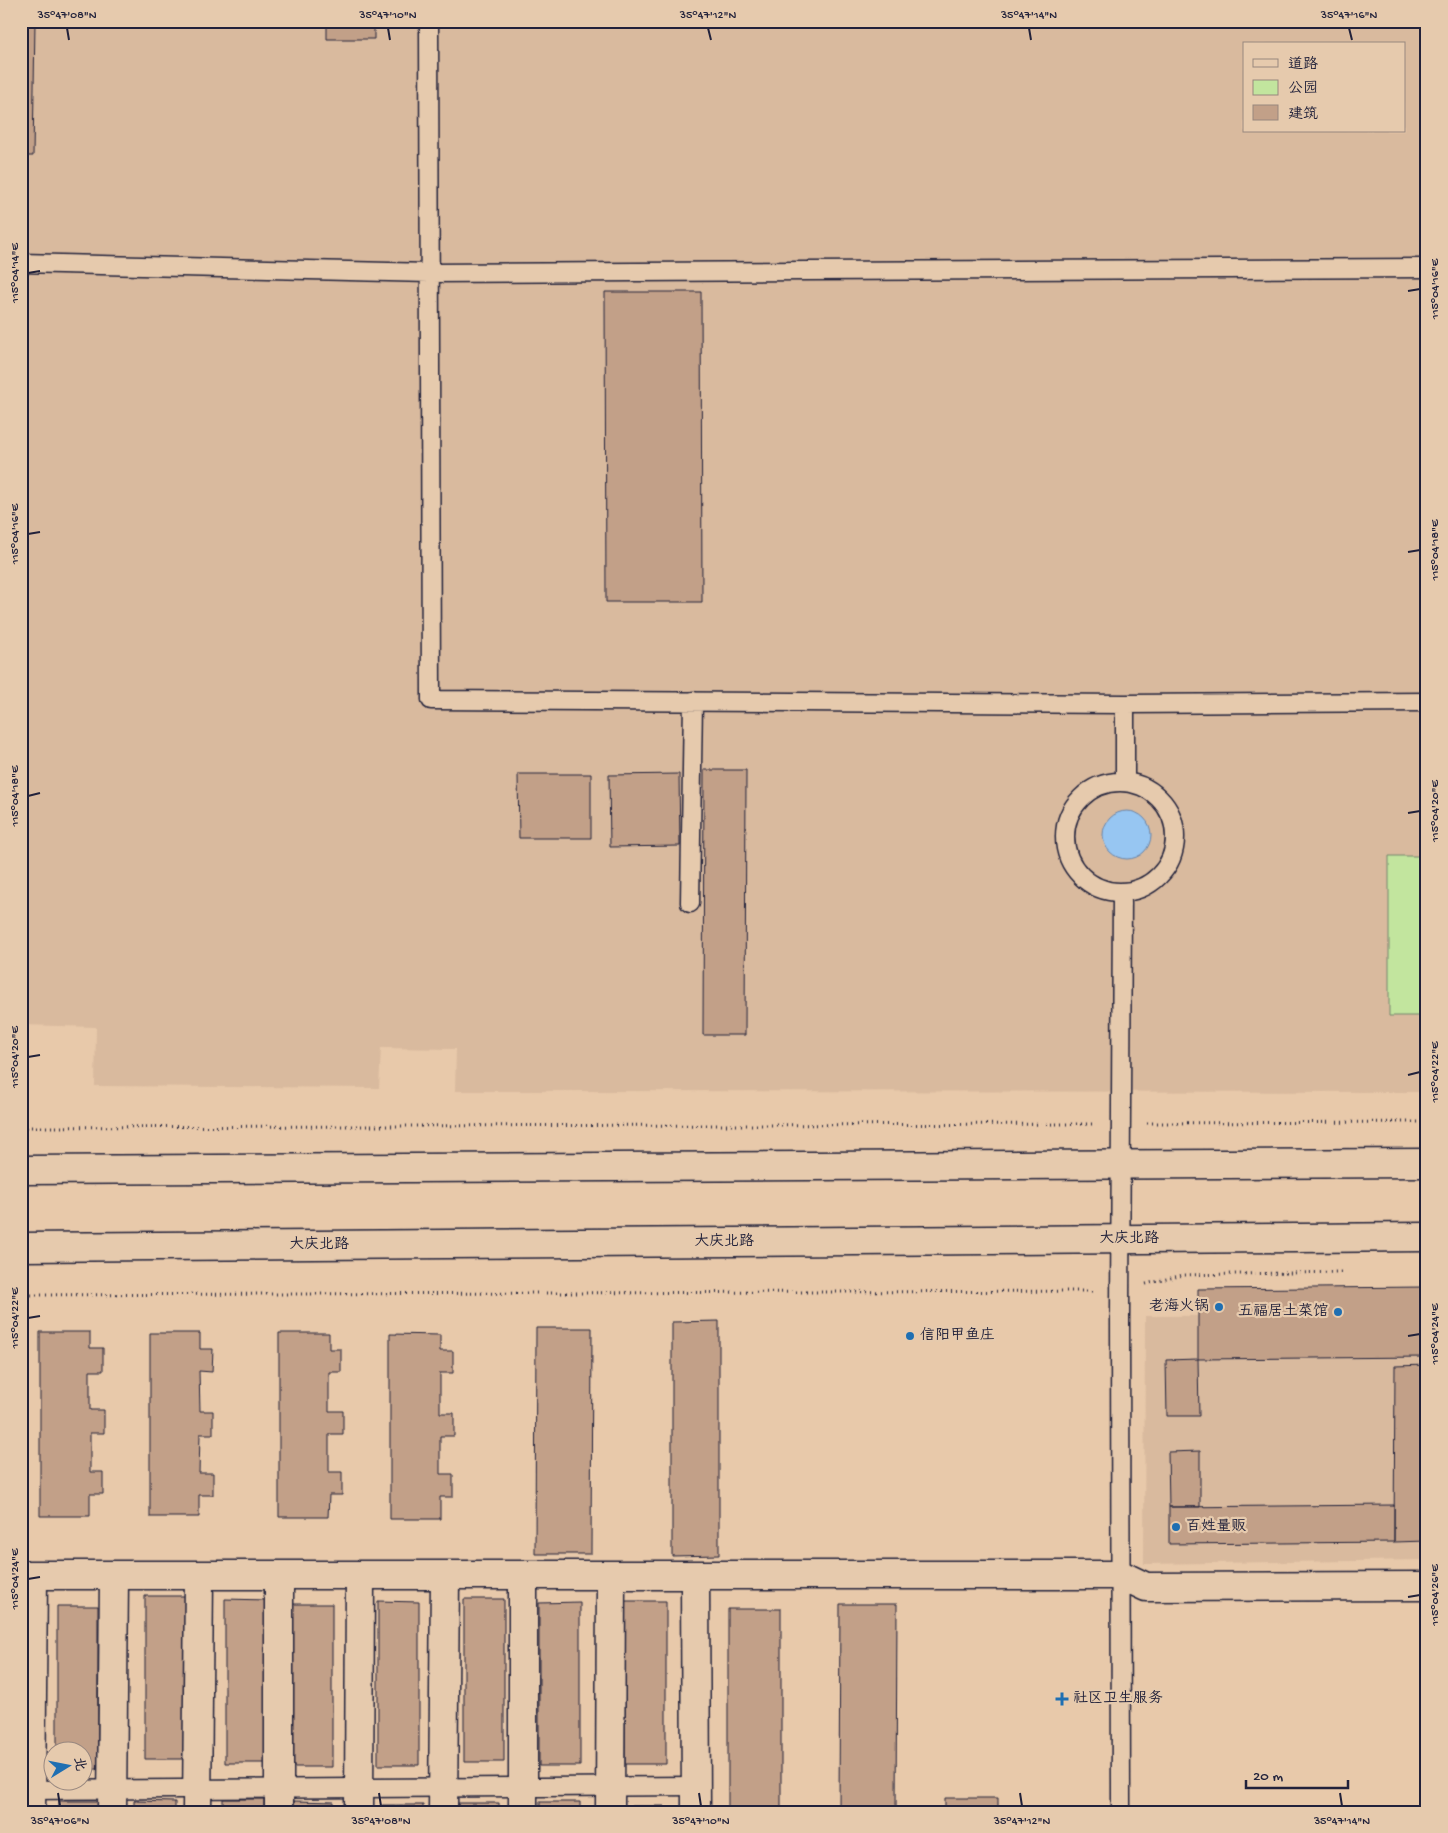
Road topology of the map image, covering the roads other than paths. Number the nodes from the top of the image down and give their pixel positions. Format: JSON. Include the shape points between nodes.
{"nodes":[{"id":1,"x":429,"y":21,"type":"edge"},
{"id":2,"x":21,"y":263,"type":"edge"},
{"id":3,"x":1427,"y":268,"type":"edge"},
{"id":4,"x":429,"y":273,"type":"junction"},
{"id":5,"x":693,"y":701,"type":"junction"},
{"id":6,"x":1427,"y":702,"type":"edge"},
{"id":7,"x":1125,"y":704,"type":"junction"},
{"id":8,"x":1125,"y":782,"type":"junction"},
{"id":9,"x":1122,"y":892,"type":"junction"},
{"id":10,"x":690,"y":903,"type":"dead end"},
{"id":11,"x":1427,"y":1162,"type":"edge"},
{"id":12,"x":1120,"y":1164,"type":"junction"},
{"id":13,"x":21,"y":1170,"type":"edge"},
{"id":14,"x":1427,"y":1237,"type":"edge"},
{"id":15,"x":1120,"y":1239,"type":"junction"},
{"id":16,"x":21,"y":1247,"type":"edge"},
{"id":17,"x":27,"y":1575,"type":"edge"},
{"id":18,"x":114,"y":1575,"type":"junction"},
{"id":19,"x":199,"y":1575,"type":"junction"},
{"id":20,"x":279,"y":1575,"type":"junction"},
{"id":21,"x":360,"y":1575,"type":"junction"},
{"id":22,"x":445,"y":1575,"type":"junction"},
{"id":23,"x":523,"y":1575,"type":"junction"},
{"id":24,"x":611,"y":1575,"type":"junction"},
{"id":25,"x":695,"y":1575,"type":"junction"},
{"id":26,"x":1121,"y":1575,"type":"junction"},
{"id":27,"x":1427,"y":1586,"type":"edge"},
{"id":28,"x":28,"y":1797,"type":"edge"},
{"id":29,"x":523,"y":1799,"type":"edge"},
{"id":30,"x":610,"y":1799,"type":"edge"},
{"id":31,"x":696,"y":1799,"type":"edge"},
{"id":32,"x":113,"y":1800,"type":"edge"},
{"id":33,"x":197,"y":1800,"type":"edge"},
{"id":34,"x":279,"y":1800,"type":"edge"},
{"id":35,"x":359,"y":1800,"type":"edge"},
{"id":36,"x":443,"y":1800,"type":"edge"},
{"id":37,"x":1121,"y":1812,"type":"edge"}],
"edges":[{"from":1,"to":4,"type":"lane"},
{"from":2,"to":4,"type":"lane"},
{"from":3,"to":4,"type":"lane"},
{"from":4,"to":5,"type":"lane","via":[[431,700]]},
{"from":5,"to":7,"type":"lane"},
{"from":5,"to":10,"type":"lane"},
{"from":6,"to":7,"type":"lane"},
{"from":7,"to":8,"type":"lane"},
{"from":8,"to":9,"type":"lane","via":[[1142,786],[1157,795],[1168,810],[1175,846],[1157,879],[1141,888]]},
{"from":8,"to":9,"type":"lane","via":[[1107,783],[1091,790],[1078,802],[1069,818],[1066,835],[1068,853],[1076,869],[1088,881],[1104,889]]},
{"from":9,"to":12,"type":"lane"},
{"from":11,"to":12,"type":"street"},
{"from":12,"to":13,"type":"street"},
{"from":12,"to":15,"type":"lane"},
{"from":14,"to":15,"type":"street","name":"大庆北路"},
{"from":15,"to":16,"type":"street","name":"大庆北路"},
{"from":15,"to":26,"type":"lane"},
{"from":17,"to":18,"type":"street"},
{"from":17,"to":28,"type":"street"},
{"from":18,"to":19,"type":"street"},
{"from":18,"to":32,"type":"street"},
{"from":19,"to":20,"type":"street"},
{"from":19,"to":33,"type":"street"},
{"from":20,"to":21,"type":"street"},
{"from":20,"to":34,"type":"street"},
{"from":21,"to":22,"type":"street"},
{"from":21,"to":35,"type":"street"},
{"from":22,"to":23,"type":"street"},
{"from":22,"to":36,"type":"street"},
{"from":23,"to":24,"type":"street"},
{"from":23,"to":29,"type":"street"},
{"from":24,"to":25,"type":"street"},
{"from":24,"to":30,"type":"street"},
{"from":25,"to":26,"type":"street"},
{"from":25,"to":31,"type":"street"},
{"from":26,"to":27,"type":"street","via":[[1146,1587]]},
{"from":26,"to":37,"type":"lane"},
{"from":28,"to":32,"type":"lane"},
{"from":29,"to":30,"type":"lane"},
{"from":29,"to":36,"type":"lane"},
{"from":30,"to":31,"type":"lane"},
{"from":32,"to":33,"type":"lane"},
{"from":33,"to":34,"type":"lane"},
{"from":34,"to":35,"type":"lane"},
{"from":35,"to":36,"type":"lane"}]}
